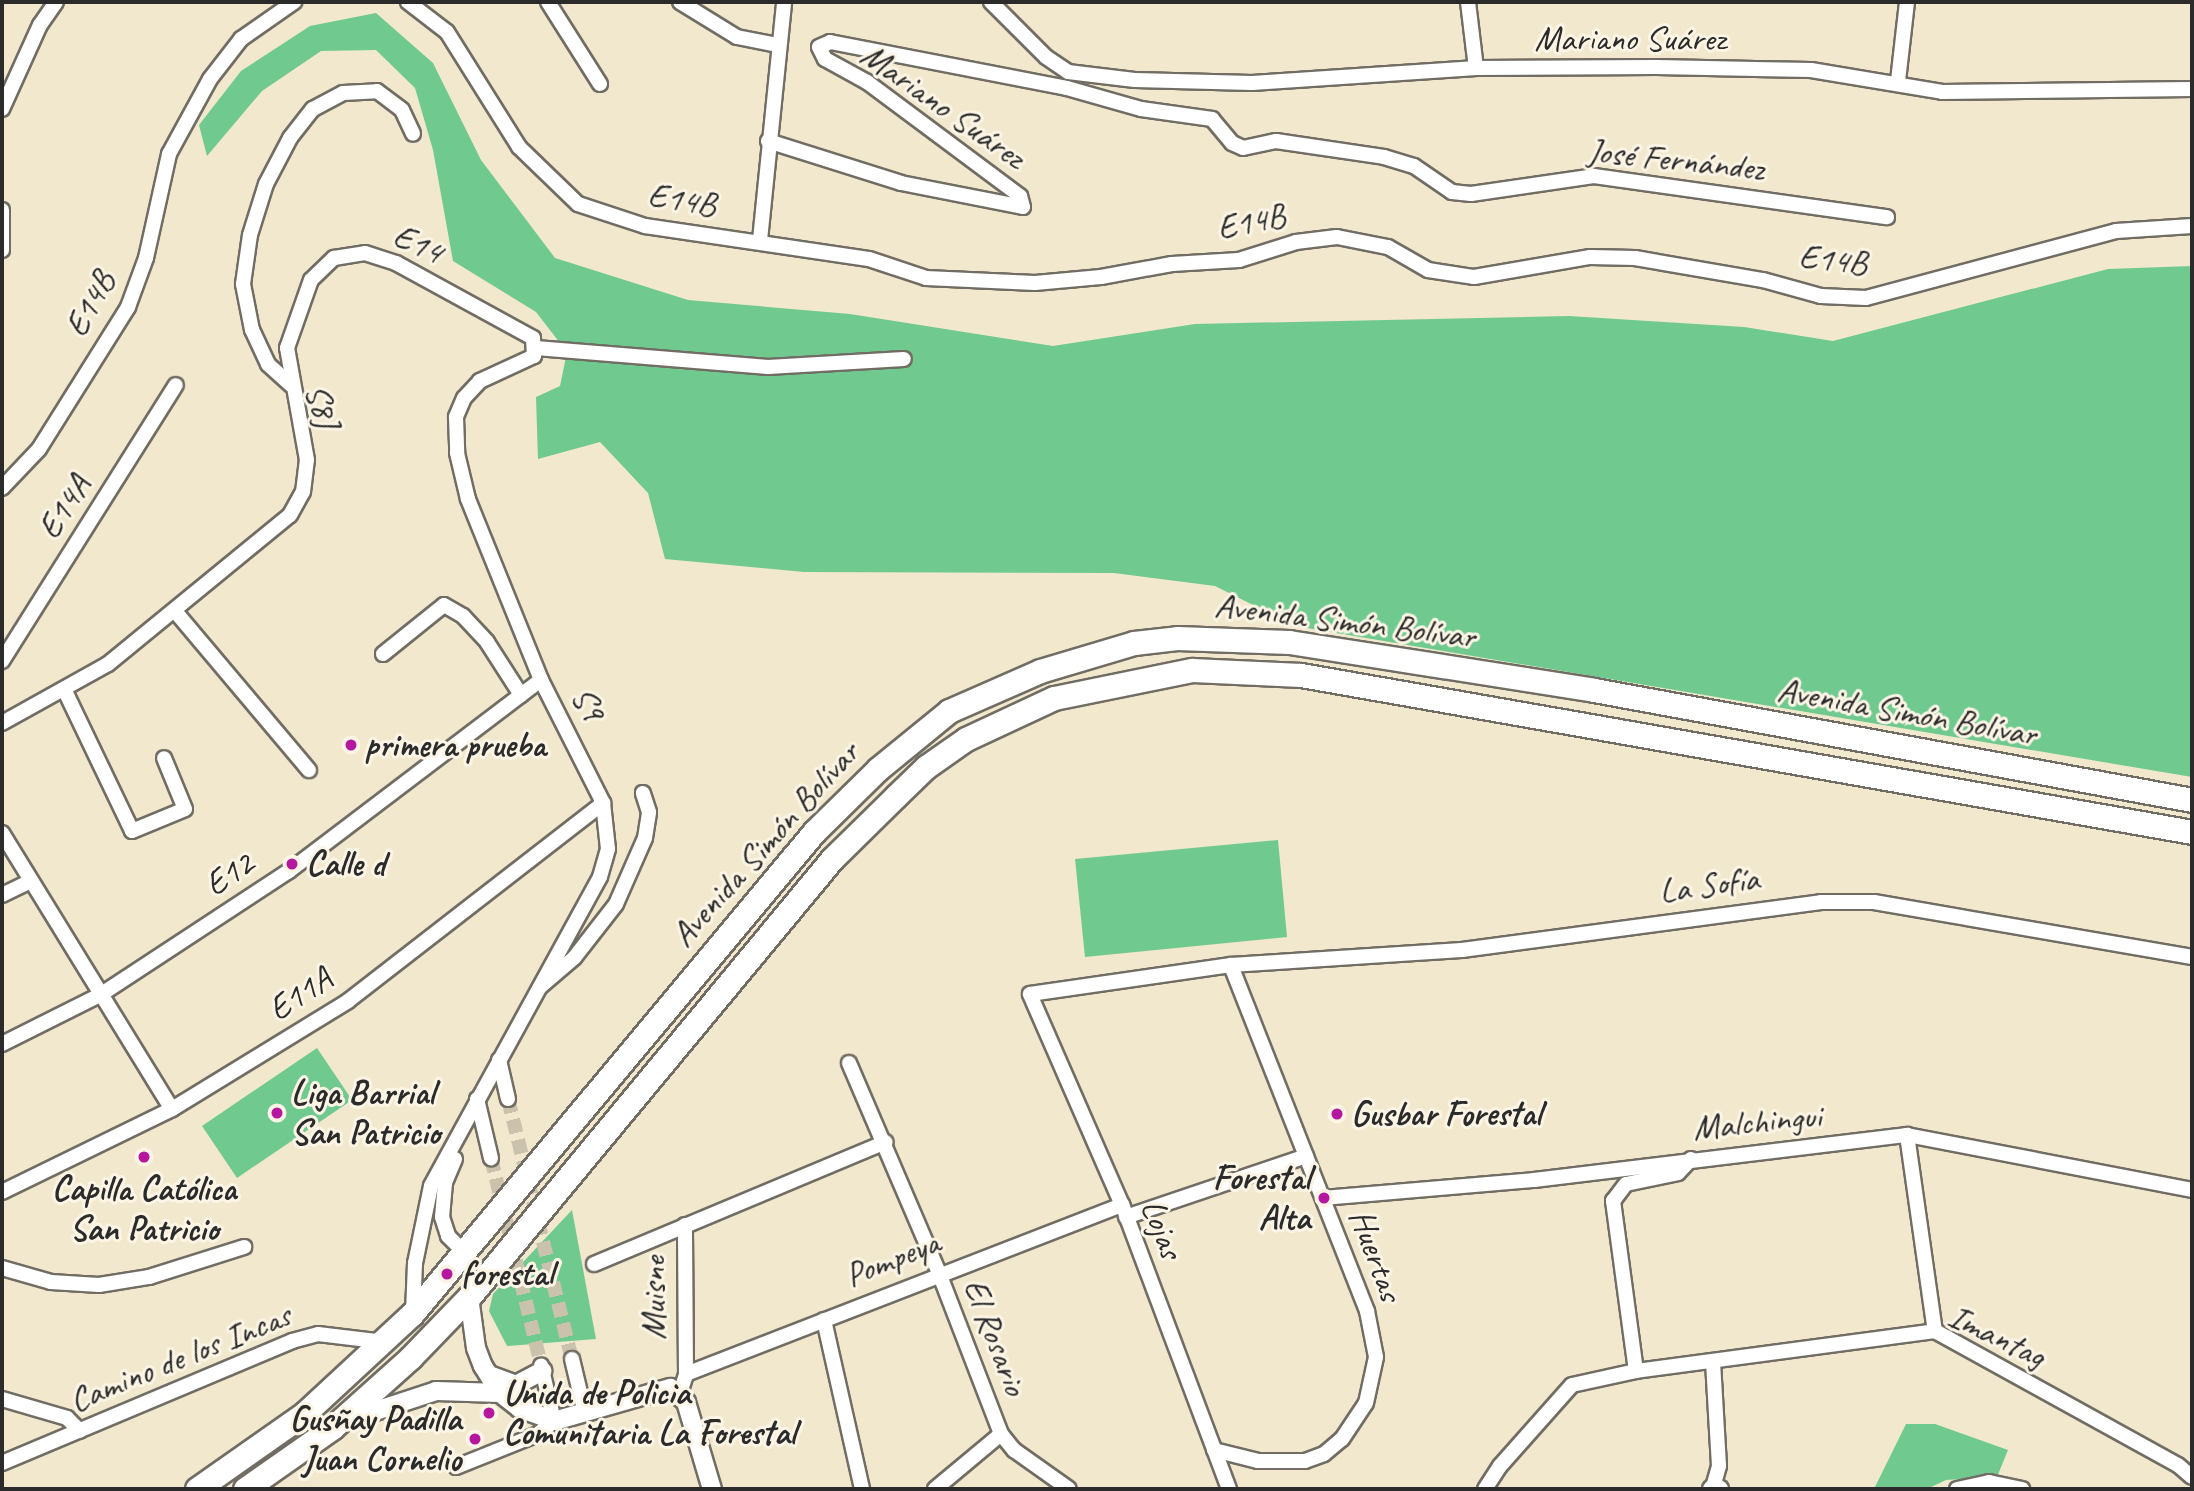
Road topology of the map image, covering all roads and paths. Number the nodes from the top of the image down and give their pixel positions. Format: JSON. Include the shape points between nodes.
{"nodes":[{"id":1,"x":56,"y":2,"type":"edge"},
{"id":2,"x":294,"y":2,"type":"edge"},
{"id":3,"x":408,"y":2,"type":"edge"},
{"id":4,"x":548,"y":2,"type":"edge"},
{"id":5,"x":680,"y":2,"type":"edge"},
{"id":6,"x":783,"y":2,"type":"edge"},
{"id":7,"x":991,"y":2,"type":"edge"},
{"id":8,"x":1468,"y":2,"type":"edge"},
{"id":9,"x":1907,"y":2,"type":"edge"},
{"id":10,"x":778,"y":45,"type":"junction"},
{"id":11,"x":1476,"y":68,"type":"junction"},
{"id":12,"x":1068,"y":72,"type":"junction"},
{"id":13,"x":1898,"y":81,"type":"junction"},
{"id":14,"x":600,"y":84,"type":"dead end"},
{"id":15,"x":1067,"y":88,"type":"junction"},
{"id":16,"x":2192,"y":89,"type":"edge"},
{"id":17,"x":2,"y":109,"type":"edge"},
{"id":18,"x":413,"y":134,"type":"dead end"},
{"id":19,"x":768,"y":141,"type":"junction"},
{"id":20,"x":2,"y":210,"type":"edge"},
{"id":21,"x":1887,"y":216,"type":"dead end"},
{"id":22,"x":2192,"y":226,"type":"edge"},
{"id":23,"x":760,"y":240,"type":"junction"},
{"id":24,"x":2,"y":250,"type":"edge"},
{"id":25,"x":536,"y":348,"type":"junction"},
{"id":26,"x":904,"y":359,"type":"dead end"},
{"id":27,"x":176,"y":385,"type":"dead end"},
{"id":28,"x":291,"y":385,"type":"junction"},
{"id":29,"x":2,"y":488,"type":"edge"},
{"id":30,"x":175,"y":611,"type":"junction"},
{"id":31,"x":383,"y":654,"type":"dead end"},
{"id":32,"x":2,"y":661,"type":"edge"},
{"id":33,"x":541,"y":680,"type":"junction"},
{"id":34,"x":65,"y":691,"type":"junction"},
{"id":35,"x":521,"y":695,"type":"junction"},
{"id":36,"x":2,"y":723,"type":"edge"},
{"id":37,"x":164,"y":758,"type":"dead end"},
{"id":38,"x":309,"y":770,"type":"dead end"},
{"id":39,"x":643,"y":793,"type":"dead end"},
{"id":40,"x":2192,"y":800,"type":"edge"},
{"id":41,"x":603,"y":803,"type":"junction"},
{"id":42,"x":2192,"y":832,"type":"edge"},
{"id":43,"x":2,"y":833,"type":"edge"},
{"id":44,"x":31,"y":881,"type":"junction"},
{"id":45,"x":2,"y":895,"type":"edge"},
{"id":46,"x":2192,"y":957,"type":"edge"},
{"id":47,"x":1231,"y":965,"type":"junction"},
{"id":48,"x":539,"y":988,"type":"junction"},
{"id":49,"x":1030,"y":994,"type":"joint"},
{"id":50,"x":100,"y":995,"type":"junction"},
{"id":51,"x":2,"y":1044,"type":"edge"},
{"id":52,"x":499,"y":1060,"type":"junction"},
{"id":53,"x":849,"y":1063,"type":"dead end"},
{"id":54,"x":477,"y":1099,"type":"junction"},
{"id":55,"x":508,"y":1099,"type":"tunnel mouth"},
{"id":56,"x":172,"y":1109,"type":"junction"},
{"id":57,"x":462,"y":1127,"type":"junction"},
{"id":58,"x":1907,"y":1135,"type":"junction"},
{"id":59,"x":885,"y":1142,"type":"junction"},
{"id":60,"x":1306,"y":1156,"type":"junction"},
{"id":61,"x":491,"y":1157,"type":"tunnel mouth"},
{"id":62,"x":1690,"y":1159,"type":"junction"},
{"id":63,"x":2192,"y":1190,"type":"edge"},
{"id":64,"x":2,"y":1192,"type":"edge"},
{"id":65,"x":1324,"y":1198,"type":"junction"},
{"id":66,"x":1124,"y":1211,"type":"junction"},
{"id":67,"x":685,"y":1225,"type":"junction"},
{"id":68,"x":244,"y":1247,"type":"dead end"},
{"id":69,"x":465,"y":1253,"type":"junction"},
{"id":70,"x":594,"y":1264,"type":"dead end"},
{"id":71,"x":2,"y":1269,"type":"edge"},
{"id":72,"x":939,"y":1273,"type":"junction"},
{"id":73,"x":469,"y":1297,"type":"junction"},
{"id":74,"x":413,"y":1312,"type":"junction"},
{"id":75,"x":824,"y":1320,"type":"junction"},
{"id":76,"x":1935,"y":1331,"type":"junction"},
{"id":77,"x":385,"y":1342,"type":"junction"},
{"id":78,"x":572,"y":1359,"type":"tunnel mouth"},
{"id":79,"x":1713,"y":1362,"type":"junction"},
{"id":80,"x":541,"y":1368,"type":"joint"},
{"id":81,"x":1636,"y":1371,"type":"junction"},
{"id":82,"x":686,"y":1374,"type":"junction"},
{"id":83,"x":488,"y":1375,"type":"junction"},
{"id":84,"x":500,"y":1393,"type":"junction"},
{"id":85,"x":680,"y":1393,"type":"junction"},
{"id":86,"x":2,"y":1399,"type":"edge"},
{"id":87,"x":586,"y":1413,"type":"junction"},
{"id":88,"x":554,"y":1421,"type":"junction"},
{"id":89,"x":332,"y":1427,"type":"junction"},
{"id":90,"x":80,"y":1431,"type":"junction"},
{"id":91,"x":1001,"y":1434,"type":"junction"},
{"id":92,"x":1214,"y":1450,"type":"junction"},
{"id":93,"x":2,"y":1463,"type":"edge"},
{"id":94,"x":456,"y":1466,"type":"dead end"},
{"id":95,"x":2192,"y":1477,"type":"edge"},
{"id":96,"x":197,"y":1489,"type":"edge"},
{"id":97,"x":245,"y":1489,"type":"edge"},
{"id":98,"x":712,"y":1489,"type":"edge"},
{"id":99,"x":862,"y":1489,"type":"edge"},
{"id":100,"x":936,"y":1489,"type":"edge"},
{"id":101,"x":1069,"y":1489,"type":"edge"},
{"id":102,"x":1229,"y":1489,"type":"edge"},
{"id":103,"x":1485,"y":1489,"type":"edge"},
{"id":104,"x":1714,"y":1489,"type":"edge"},
{"id":105,"x":1957,"y":1489,"type":"edge"},
{"id":106,"x":2022,"y":1489,"type":"edge"}],
"edges":[{"from":1,"to":17,"type":"street","via":[[40,25]]},
{"from":2,"to":29,"type":"street","name":"E14B","via":[[241,40],[210,79],[169,154],[146,258],[128,307],[39,449]]},
{"from":3,"to":23,"type":"street","name":"E14B","via":[[447,32],[519,147],[578,204],[616,220],[681,233]]},
{"from":4,"to":14,"type":"street"},
{"from":5,"to":10,"type":"street","via":[[737,37]]},
{"from":6,"to":10,"type":"street"},
{"from":7,"to":12,"type":"street","via":[[1046,58]]},
{"from":8,"to":11,"type":"street"},
{"from":9,"to":13,"type":"street"},
{"from":10,"to":19,"type":"street"},
{"from":11,"to":12,"type":"street","name":"Mariano Suárez","via":[[1252,83],[1135,80]]},
{"from":11,"to":13,"type":"street","name":"Mariano Suárez","via":[[1811,70]]},
{"from":12,"to":15,"type":"street"},
{"from":13,"to":16,"type":"street","name":"Mariano Suárez","via":[[1942,92]]},
{"from":15,"to":19,"type":"street","name":"Mariano Suárez","via":[[830,42],[819,47],[819,53],[836,67],[867,82],[1020,196],[1025,204],[1019,209],[901,183]]},
{"from":15,"to":21,"type":"street","name":"José Fernández","via":[[1141,109],[1212,119],[1232,144],[1243,148],[1276,141],[1384,157],[1414,166],[1452,192],[1471,194],[1594,176]]},
{"from":18,"to":28,"type":"street","name":"S8J","via":[[402,110],[377,91],[343,93],[313,109],[290,138],[266,184],[250,235],[243,284],[252,330],[268,364]]},
{"from":19,"to":23,"type":"street"},
{"from":20,"to":24,"type":"street"},
{"from":22,"to":23,"type":"street","name":"E14B","via":[[2116,231],[1866,298],[1821,296],[1763,280],[1635,258],[1590,257],[1474,277],[1428,270],[1388,247],[1337,237],[1296,243],[1239,260],[1172,264],[1035,283],[926,278],[869,259]]},
{"from":25,"to":26,"type":"street","via":[[768,367]]},
{"from":25,"to":28,"type":"street","name":"E14","via":[[525,330],[396,263],[365,253],[334,258],[311,280],[287,348]]},
{"from":25,"to":33,"type":"street","name":"S9","via":[[525,363],[480,381],[464,398],[456,417],[457,453],[468,499]]},
{"from":27,"to":32,"type":"street","name":"E14A"},
{"from":28,"to":30,"type":"street","name":"S8J","via":[[307,460],[303,492],[290,515]]},
{"from":30,"to":34,"type":"street","name":"S8J"},
{"from":30,"to":38,"type":"street"},
{"from":31,"to":35,"type":"street","via":[[444,604],[463,616],[486,642]]},
{"from":33,"to":35,"type":"street","name":"E12"},
{"from":33,"to":41,"type":"street","name":"S9"},
{"from":34,"to":36,"type":"street","name":"S8J"},
{"from":34,"to":37,"type":"street","via":[[132,831],[185,809]]},
{"from":35,"to":50,"type":"street","name":"E12","via":[[289,870]]},
{"from":39,"to":48,"type":"street","via":[[649,812],[645,838],[616,904],[574,958]]},
{"from":40,"to":69,"type":"highway","name":"Avenida Simón Bolívar","via":[[1594,690],[1289,642],[1233,636],[1134,643],[986,691],[948,711],[878,769],[814,832]]},
{"from":41,"to":48,"type":"street","name":"S9","via":[[609,834],[600,877]]},
{"from":41,"to":56,"type":"street","name":"E11A","via":[[348,1001]]},
{"from":42,"to":73,"type":"highway","name":"Avenida Simón Bolívar","via":[[1301,675],[1192,670],[1055,698],[1007,716],[926,767],[832,859]]},
{"from":43,"to":44,"type":"street"},
{"from":44,"to":45,"type":"street"},
{"from":44,"to":50,"type":"street"},
{"from":46,"to":47,"type":"street","name":"La Sofía","via":[[1874,902],[1821,902],[1462,950]]},
{"from":47,"to":49,"type":"street","name":"La Sofía"},
{"from":47,"to":60,"type":"street","name":"Huertas"},
{"from":48,"to":52,"type":"street","name":"S9"},
{"from":49,"to":66,"type":"street","name":"Lojas"},
{"from":50,"to":51,"type":"street","name":"E12"},
{"from":50,"to":56,"type":"street"},
{"from":52,"to":54,"type":"street","name":"S9"},
{"from":52,"to":55,"type":"street"},
{"from":53,"to":59,"type":"street","name":"El Rosario"},
{"from":54,"to":57,"type":"street","name":"S9"},
{"from":54,"to":61,"type":"street"},
{"from":56,"to":64,"type":"street","name":"E11A"},
{"from":57,"to":69,"type":"street","name":"S9","via":[[445,1183],[442,1217],[448,1236]]},
{"from":57,"to":74,"type":"street","name":"S9","via":[[431,1186],[411,1292]]},
{"from":58,"to":62,"type":"street","name":"Malchingui"},
{"from":58,"to":63,"type":"street","name":"Malchingui"},
{"from":58,"to":76,"type":"street"},
{"from":59,"to":67,"type":"street"},
{"from":59,"to":72,"type":"street","name":"El Rosario"},
{"from":60,"to":65,"type":"street","name":"Huertas"},
{"from":60,"to":66,"type":"street","name":"Pompeya"},
{"from":62,"to":65,"type":"street","name":"Malchingui","via":[[1534,1180]]},
{"from":62,"to":81,"type":"street","via":[[1678,1173],[1626,1184],[1613,1201]]},
{"from":65,"to":92,"type":"street","name":"Huertas","via":[[1367,1311],[1376,1357],[1366,1403],[1342,1439],[1324,1454],[1305,1461],[1258,1461]]},
{"from":66,"to":72,"type":"street","name":"Pompeya"},
{"from":66,"to":92,"type":"street","name":"Lojas"},
{"from":67,"to":70,"type":"street"},
{"from":67,"to":82,"type":"street","name":"Muisne"},
{"from":68,"to":71,"type":"street","via":[[149,1277],[99,1284],[51,1282]]},
{"from":69,"to":74,"type":"highway","name":"Avenida Simón Bolívar"},
{"from":72,"to":75,"type":"street","name":"Pompeya"},
{"from":72,"to":91,"type":"street","name":"El Rosario"},
{"from":73,"to":83,"type":"street","via":[[476,1348]]},
{"from":73,"to":89,"type":"highway","name":"Avenida Simón Bolívar","via":[[411,1357]]},
{"from":74,"to":77,"type":"highway","name":"Avenida Simón Bolívar"},
{"from":75,"to":82,"type":"street","name":"Pompeya"},
{"from":75,"to":99,"type":"street"},
{"from":76,"to":79,"type":"street","name":"Imantag"},
{"from":76,"to":95,"type":"street","name":"Imantag","via":[[2178,1465]]},
{"from":77,"to":90,"type":"street","name":"Camino de los Incas","via":[[318,1334],[292,1341]]},
{"from":77,"to":96,"type":"highway","name":"Avenida Simón Bolívar","via":[[305,1413]]},
{"from":78,"to":87,"type":"street"},
{"from":79,"to":81,"type":"street","name":"Imantag"},
{"from":79,"to":104,"type":"street","via":[[1719,1466]]},
{"from":80,"to":83,"type":"street","via":[[516,1385]]},
{"from":80,"to":88,"type":"street"},
{"from":81,"to":103,"type":"street","name":"Imantag","via":[[1584,1381],[1562,1391]]},
{"from":82,"to":85,"type":"street","name":"Muisne"},
{"from":83,"to":84,"type":"street"},
{"from":84,"to":88,"type":"street","via":[[519,1408]]},
{"from":84,"to":89,"type":"street","via":[[454,1389],[418,1394]]},
{"from":85,"to":87,"type":"street","via":[[658,1389]]},
{"from":85,"to":98,"type":"street"},
{"from":86,"to":90,"type":"street","via":[[67,1418]]},
{"from":87,"to":88,"type":"street"},
{"from":88,"to":94,"type":"street","via":[[538,1434]]},
{"from":89,"to":97,"type":"highway","name":"Avenida Simón Bolívar"},
{"from":90,"to":93,"type":"street","name":"Camino de los Incas"},
{"from":91,"to":100,"type":"street"},
{"from":91,"to":101,"type":"street","name":"El Rosario","via":[[1014,1450]]},
{"from":92,"to":102,"type":"street","name":"Lojas"},
{"from":105,"to":106,"type":"street","via":[[1989,1482]]}]}
